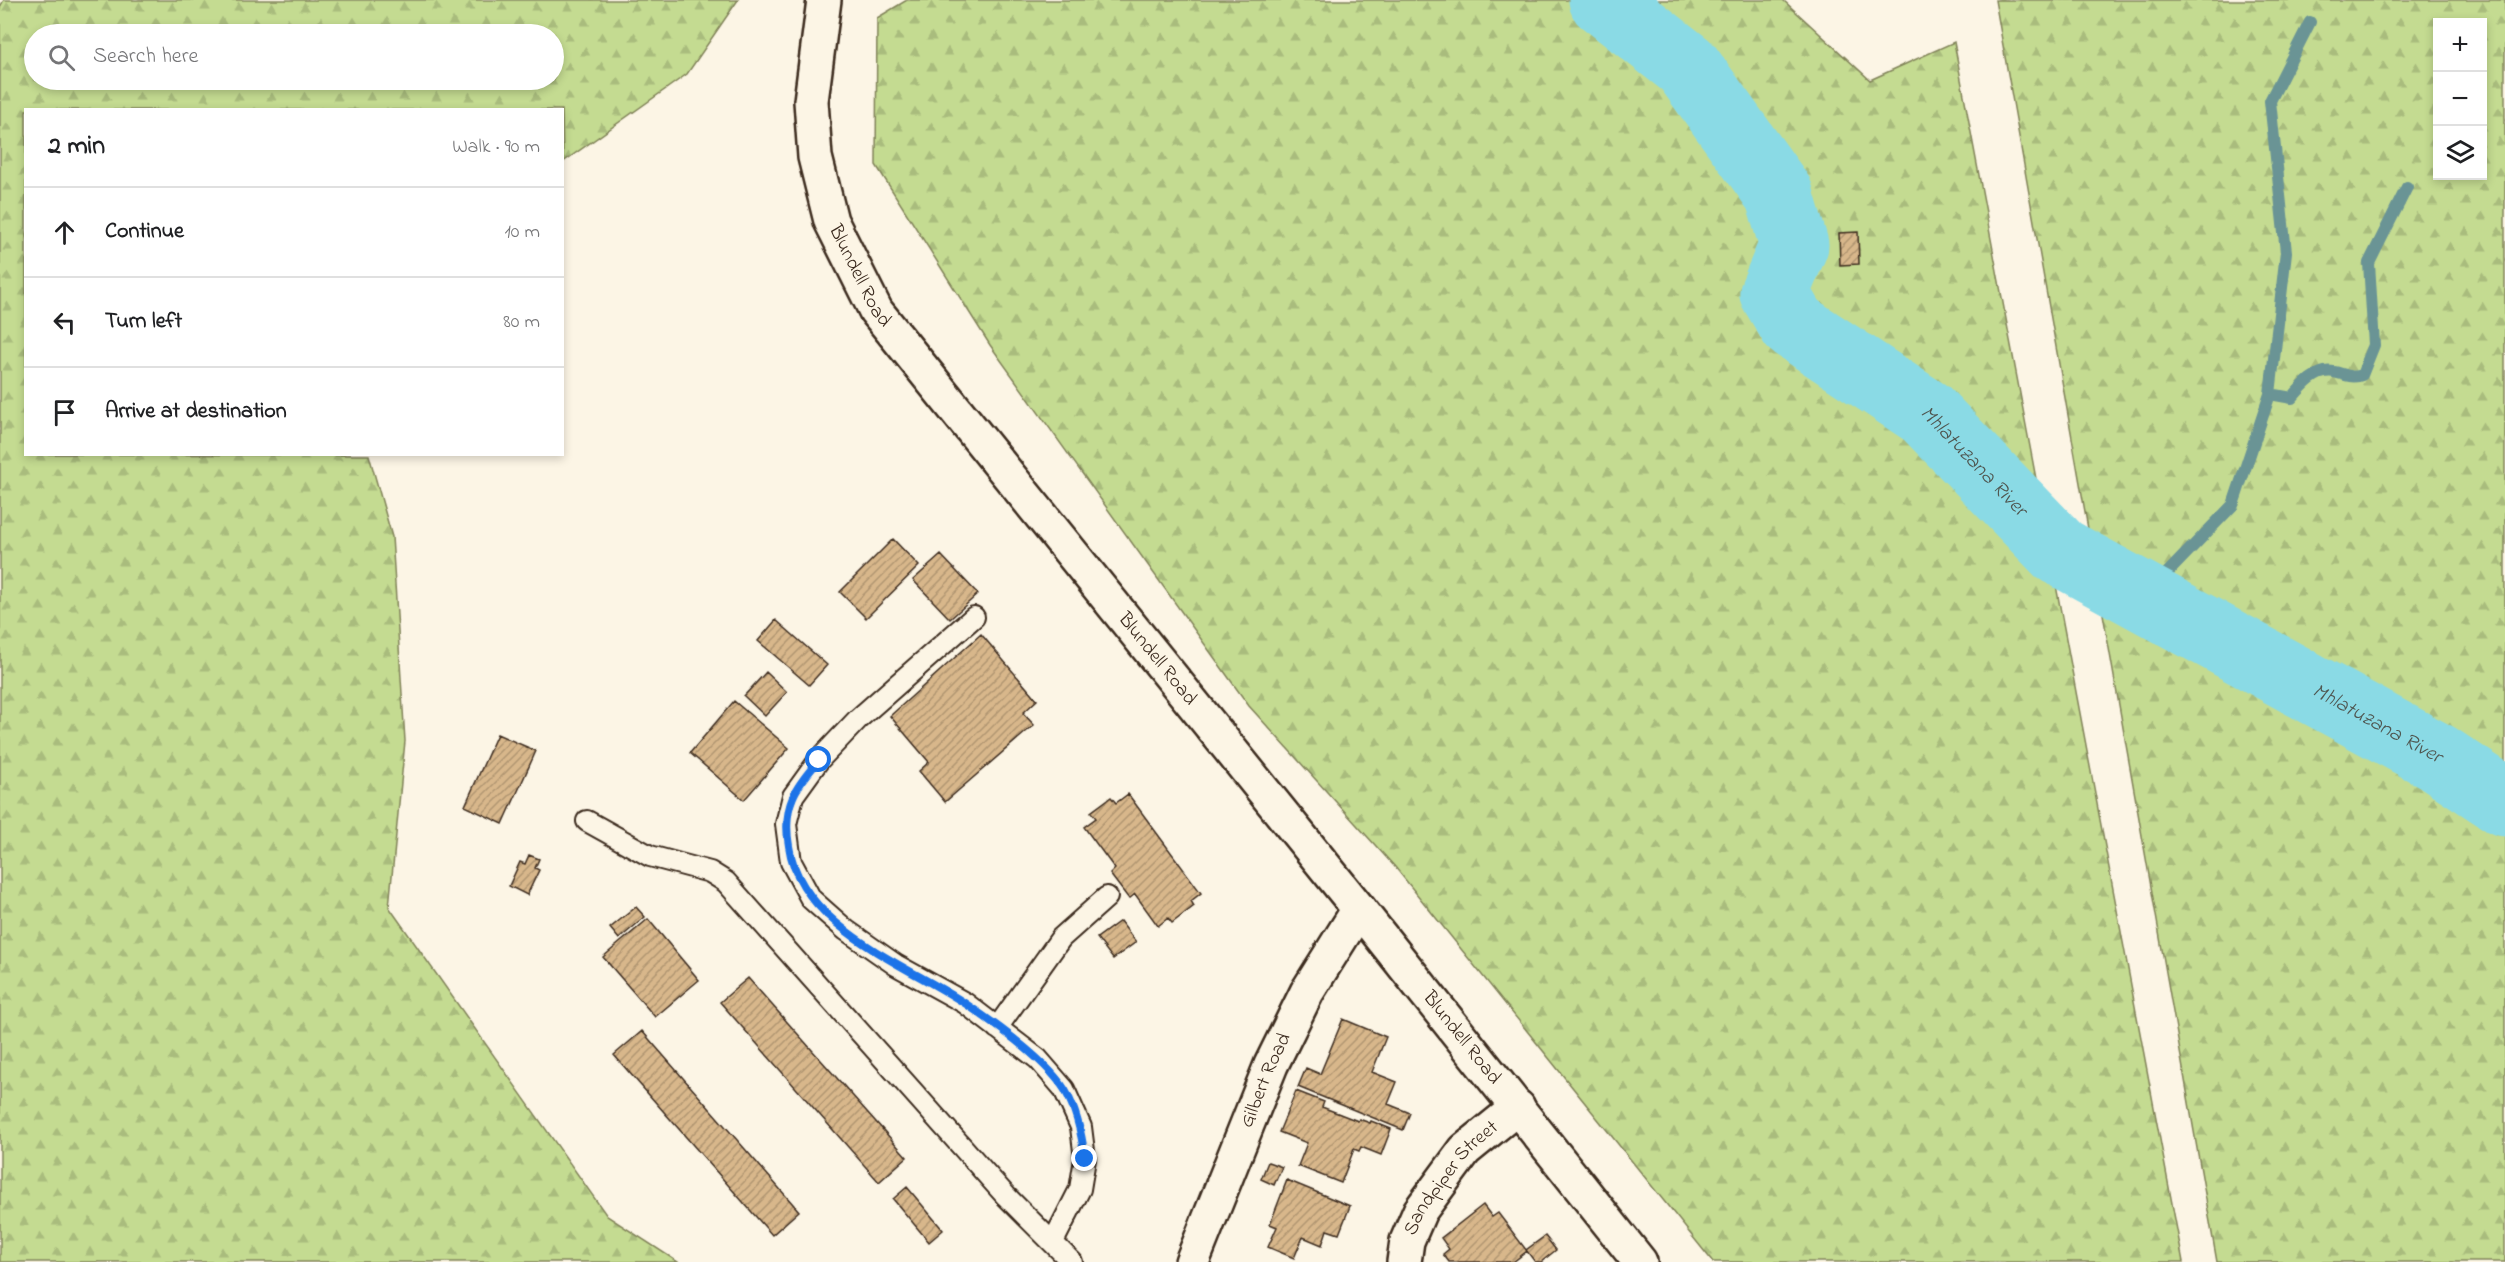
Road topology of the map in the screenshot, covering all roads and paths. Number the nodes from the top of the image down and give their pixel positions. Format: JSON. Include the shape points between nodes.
{"nodes":[{"id":1,"x":824,"y":0,"type":"edge"},
{"id":2,"x":974,"y":617,"type":"dead end"},
{"id":3,"x":587,"y":821,"type":"dead end"},
{"id":4,"x":1107,"y":897,"type":"dead end"},
{"id":5,"x":1359,"y":909,"type":"junction"},
{"id":6,"x":998,"y":1028,"type":"junction"},
{"id":7,"x":1518,"y":1107,"type":"junction"},
{"id":8,"x":1053,"y":1242,"type":"junction"},
{"id":9,"x":1072,"y":1262,"type":"edge"},
{"id":10,"x":1192,"y":1262,"type":"edge"},
{"id":11,"x":1404,"y":1262,"type":"edge"},
{"id":12,"x":1640,"y":1262,"type":"edge"}],
"edges":[{"from":1,"to":5,"type":"street","name":"Blundell Road","via":[[811,101],[815,157],[831,221],[876,311]]},
{"from":2,"to":6,"type":"lane","via":[[858,718],[819,760],[793,796],[786,824],[791,862],[811,899],[846,930],[896,965],[965,1004]]},
{"from":3,"to":8,"type":"lane","via":[[650,856],[710,872],[726,882],[1006,1196]]},
{"from":4,"to":6,"type":"lane","via":[[1061,938]]},
{"from":5,"to":7,"type":"street","name":"Blundell Road"},
{"from":5,"to":10,"type":"street","name":"Gilbert Road","via":[[1307,992],[1271,1065]]},
{"from":6,"to":8,"type":"lane","via":[[1038,1059],[1064,1089],[1081,1127],[1085,1159],[1080,1189]]},
{"from":7,"to":11,"type":"street","name":"Sandpiper Street","via":[[1466,1150],[1420,1211],[1407,1241]]},
{"from":7,"to":12,"type":"street","name":"Blundell Road"},
{"from":8,"to":9,"type":"lane"}]}
